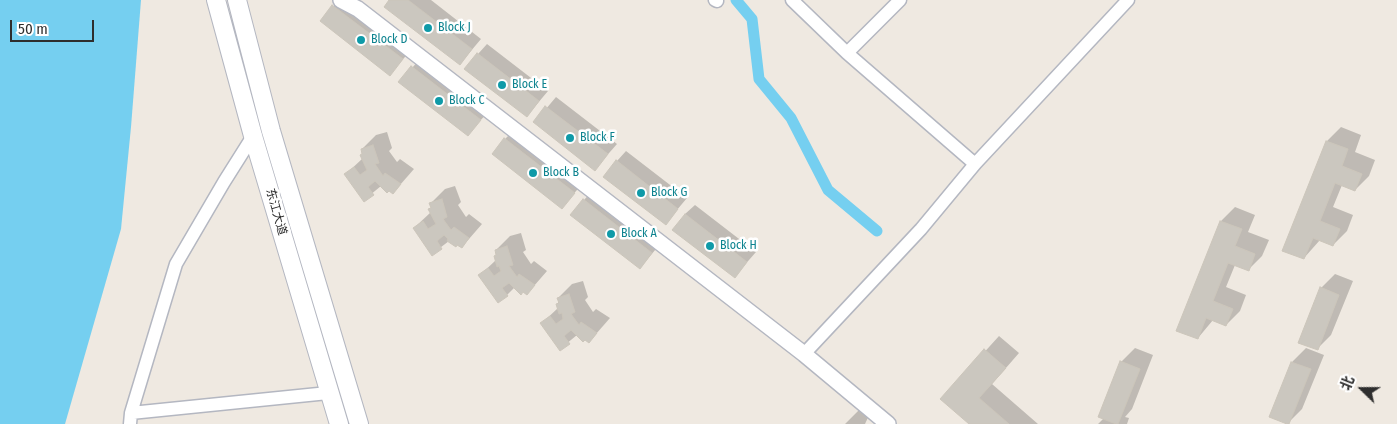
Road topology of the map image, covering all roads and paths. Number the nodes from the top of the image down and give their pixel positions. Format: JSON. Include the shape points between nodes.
{"nodes":[{"id":1,"x":216,"y":0,"type":"edge"},
{"id":2,"x":237,"y":0,"type":"edge"},
{"id":3,"x":341,"y":0,"type":"edge"},
{"id":4,"x":792,"y":0,"type":"edge"},
{"id":5,"x":900,"y":0,"type":"edge"},
{"id":6,"x":1128,"y":0,"type":"edge"},
{"id":7,"x":847,"y":52,"type":"junction"},
{"id":8,"x":253,"y":136,"type":"junction"},
{"id":9,"x":975,"y":164,"type":"junction"},
{"id":10,"x":804,"y":354,"type":"junction"},
{"id":11,"x":328,"y":393,"type":"junction"},
{"id":12,"x":131,"y":418,"type":"edge"},
{"id":13,"x":339,"y":424,"type":"edge"},
{"id":14,"x":359,"y":424,"type":"edge"},
{"id":15,"x":888,"y":424,"type":"edge"}],
"edges":[{"from":1,"to":8,"type":"main road","name":"东江大道"},
{"from":2,"to":14,"type":"main road","name":"东江大道","via":[[270,131]]},
{"from":3,"to":10,"type":"street"},
{"from":4,"to":7,"type":"street"},
{"from":5,"to":7,"type":"street"},
{"from":6,"to":9,"type":"street"},
{"from":7,"to":9,"type":"street"},
{"from":8,"to":11,"type":"main road","name":"东江大道"},
{"from":8,"to":12,"type":"street","via":[[176,264]]},
{"from":9,"to":10,"type":"street","via":[[921,229]]},
{"from":10,"to":15,"type":"street"},
{"from":11,"to":12,"type":"street"},
{"from":11,"to":13,"type":"main road","name":"东江大道"}]}
